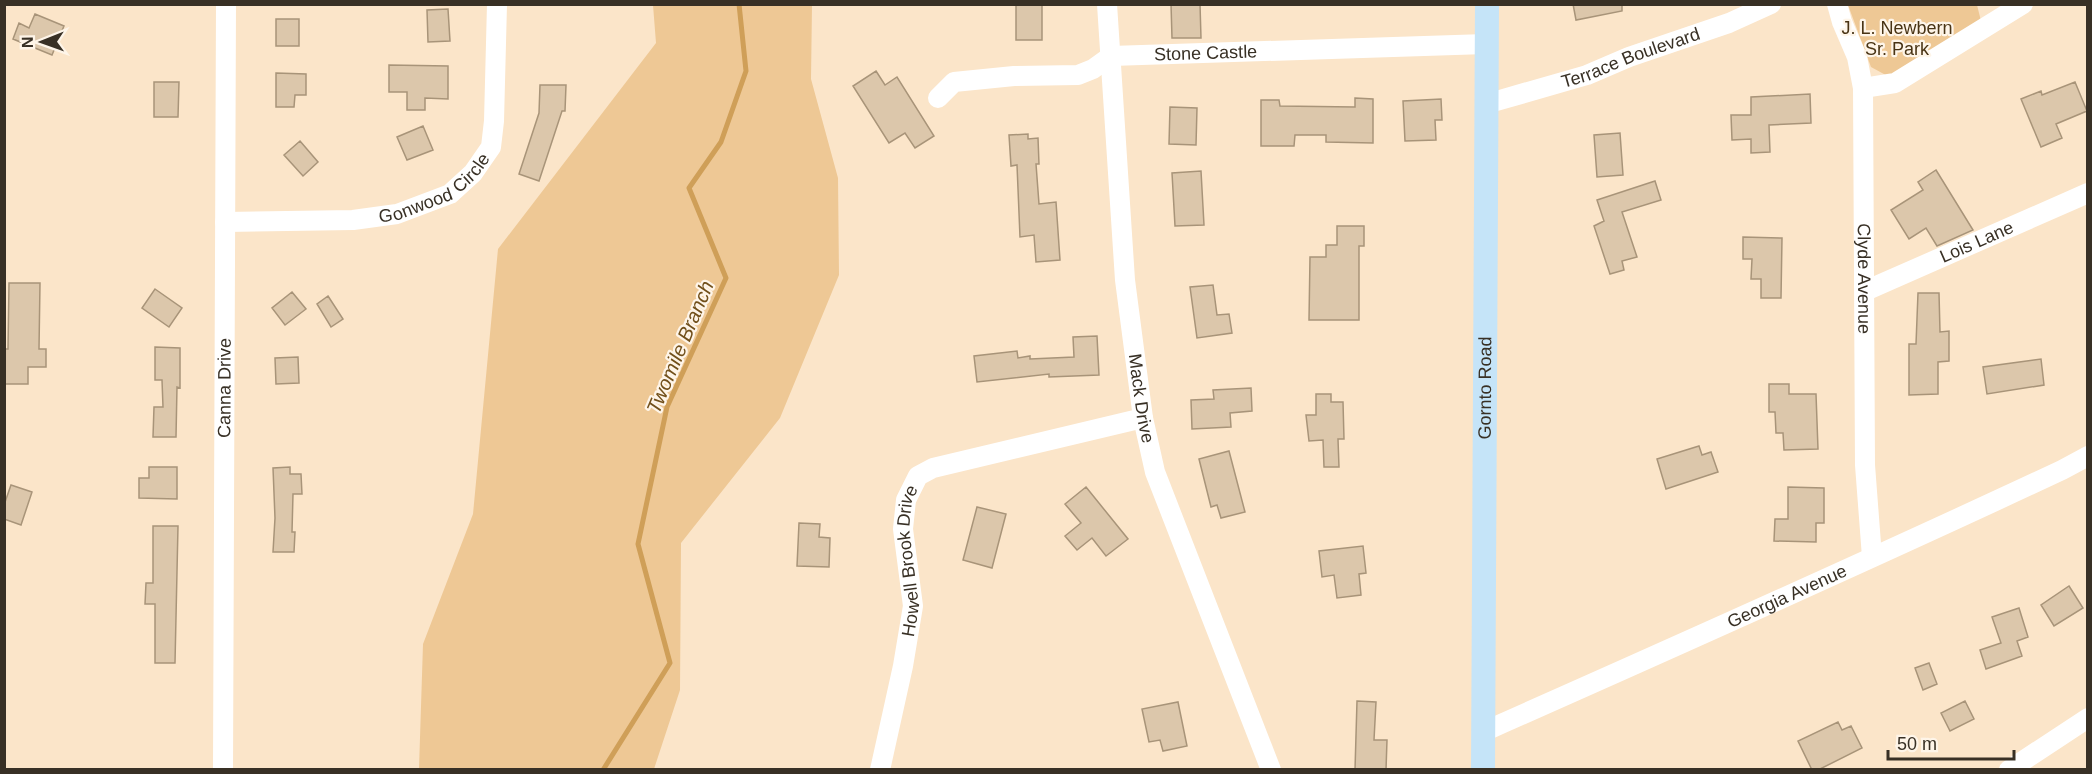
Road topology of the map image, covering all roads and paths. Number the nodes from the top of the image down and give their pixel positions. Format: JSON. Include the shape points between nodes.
{"nodes":[{"id":1,"x":226,"y":4,"type":"edge"},
{"id":2,"x":497,"y":4,"type":"edge"},
{"id":3,"x":1107,"y":4,"type":"edge"},
{"id":4,"x":1487,"y":4,"type":"edge"},
{"id":5,"x":1771,"y":4,"type":"edge"},
{"id":6,"x":1837,"y":4,"type":"edge"},
{"id":7,"x":2023,"y":4,"type":"edge"},
{"id":8,"x":1486,"y":44,"type":"junction"},
{"id":9,"x":1111,"y":56,"type":"junction"},
{"id":10,"x":1863,"y":88,"type":"junction"},
{"id":11,"x":938,"y":98,"type":"dead end"},
{"id":12,"x":1486,"y":104,"type":"junction"},
{"id":13,"x":2088,"y":193,"type":"edge"},
{"id":14,"x":225,"y":222,"type":"junction"},
{"id":15,"x":1865,"y":291,"type":"junction"},
{"id":16,"x":1143,"y":418,"type":"junction"},
{"id":17,"x":2088,"y":456,"type":"edge"},
{"id":18,"x":1872,"y":557,"type":"junction"},
{"id":19,"x":2088,"y":718,"type":"edge"},
{"id":20,"x":1483,"y":732,"type":"junction"},
{"id":21,"x":223,"y":770,"type":"edge"},
{"id":22,"x":880,"y":770,"type":"edge"},
{"id":23,"x":1271,"y":770,"type":"edge"},
{"id":24,"x":1483,"y":770,"type":"edge"},
{"id":25,"x":2009,"y":770,"type":"edge"}],
"edges":[{"from":1,"to":14,"type":"street","name":"Canna Drive"},
{"from":2,"to":14,"type":"street","name":"Gonwood Circle","via":[[491,147],[473,173],[450,194],[397,214],[298,222]]},
{"from":3,"to":9,"type":"street","name":"Mack Drive"},
{"from":4,"to":8,"type":"main road","name":"Gornto Road"},
{"from":5,"to":12,"type":"street","name":"Terrace Boulevard","via":[[1587,75]]},
{"from":6,"to":10,"type":"street","name":"Clyde Avenue","via":[[1857,57]]},
{"from":7,"to":10,"type":"street","via":[[1894,83]]},
{"from":8,"to":9,"type":"street","name":"Stone Castle"},
{"from":8,"to":12,"type":"main road","name":"Gornto Road"},
{"from":9,"to":11,"type":"street","via":[[1078,75],[954,82]]},
{"from":9,"to":16,"type":"street","name":"Mack Drive","via":[[1125,280]]},
{"from":10,"to":15,"type":"street","name":"Clyde Avenue"},
{"from":12,"to":20,"type":"main road","name":"Gornto Road"},
{"from":13,"to":15,"type":"street","name":"Lois Lane"},
{"from":14,"to":21,"type":"street","name":"Canna Drive"},
{"from":15,"to":18,"type":"street","name":"Clyde Avenue","via":[[1865,465]]},
{"from":16,"to":22,"type":"street","name":"Howell Brook Drive","via":[[933,468],[918,476],[906,500],[903,529],[913,606]]},
{"from":16,"to":23,"type":"street","name":"Mack Drive","via":[[1155,472]]},
{"from":17,"to":18,"type":"street","name":"Georgia Avenue"},
{"from":18,"to":20,"type":"street","name":"Georgia Avenue"},
{"from":19,"to":25,"type":"street"},
{"from":20,"to":24,"type":"main road","name":"Gornto Road"}]}
